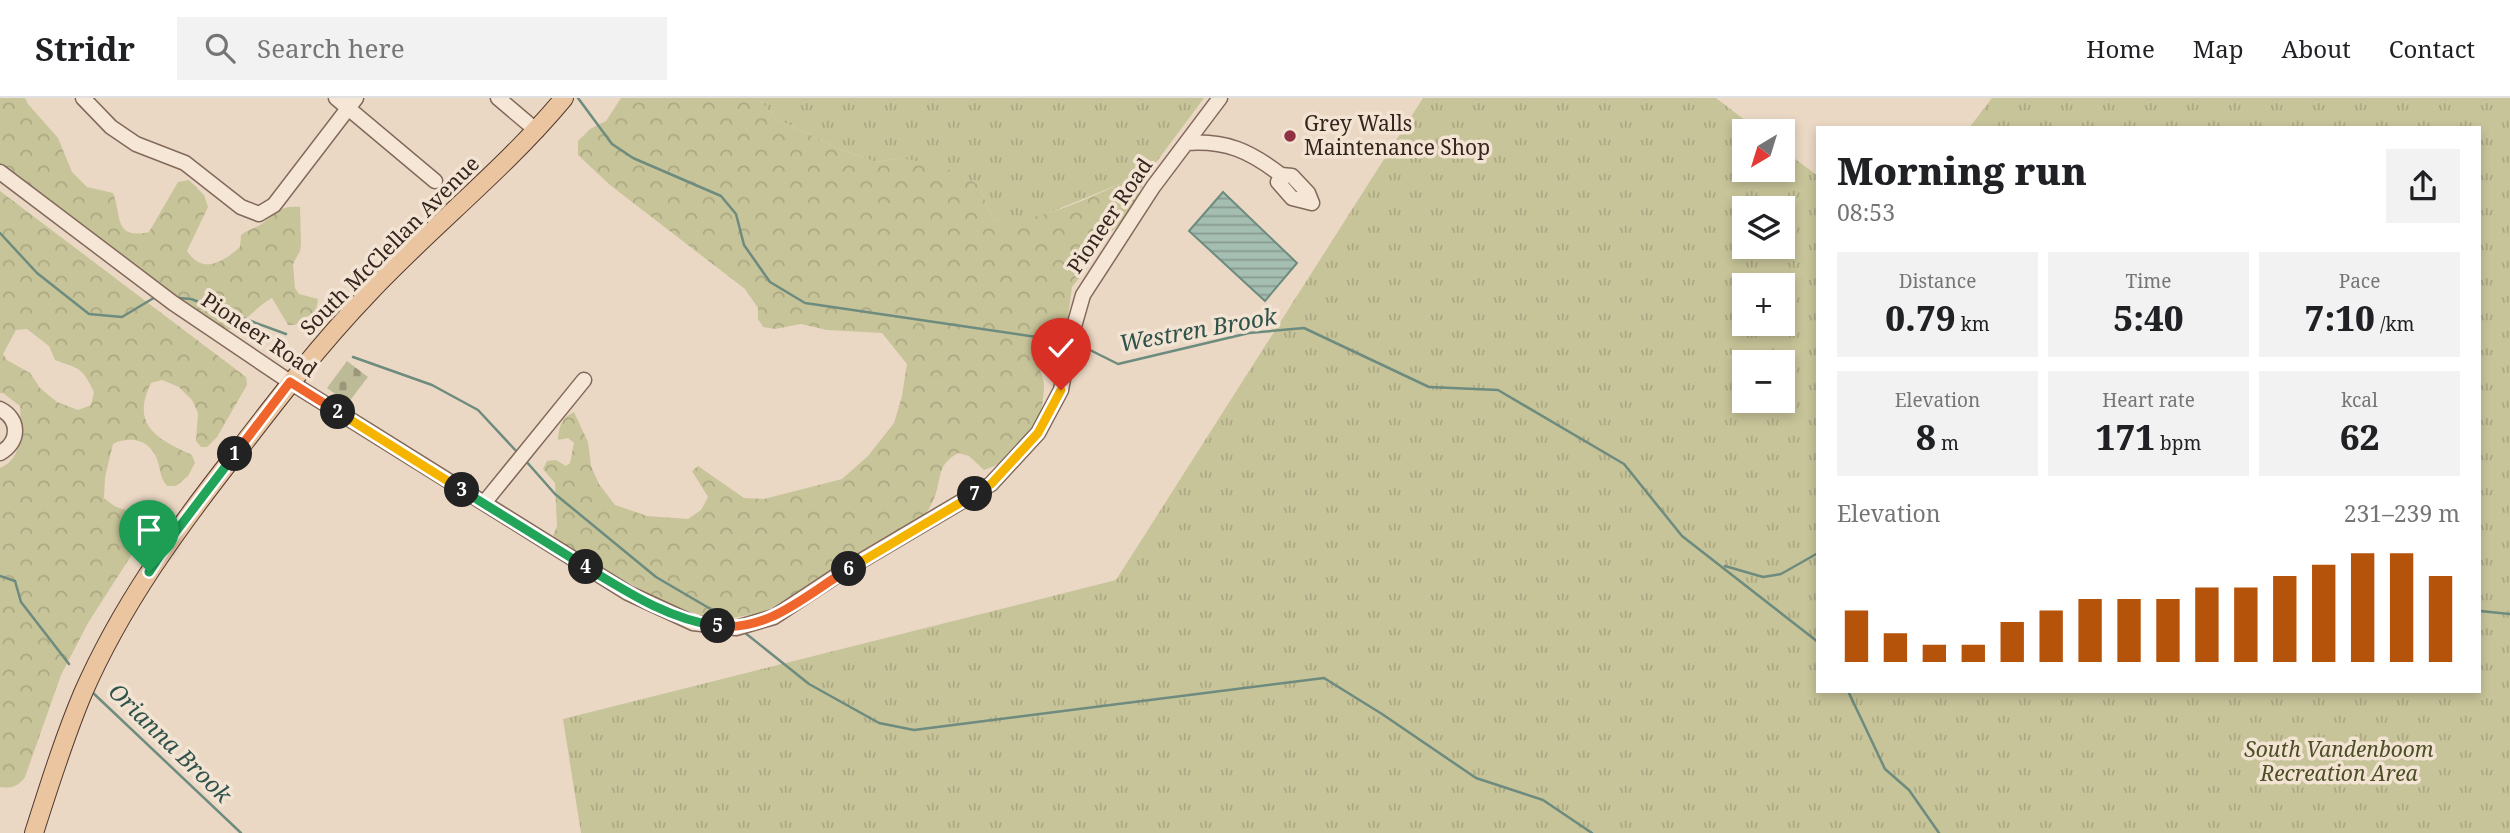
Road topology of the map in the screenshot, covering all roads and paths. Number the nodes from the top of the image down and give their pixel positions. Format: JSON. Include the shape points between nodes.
{"nodes":[{"id":1,"x":83,"y":98,"type":"edge"},
{"id":2,"x":336,"y":98,"type":"edge"},
{"id":3,"x":498,"y":98,"type":"edge"},
{"id":4,"x":564,"y":98,"type":"edge"},
{"id":5,"x":1220,"y":98,"type":"edge"},
{"id":6,"x":353,"y":103,"type":"edge"},
{"id":7,"x":537,"y":131,"type":"junction"},
{"id":8,"x":1186,"y":143,"type":"junction"},
{"id":9,"x":0,"y":172,"type":"edge"},
{"id":10,"x":1281,"y":175,"type":"dead end"},
{"id":11,"x":435,"y":181,"type":"dead end"},
{"id":12,"x":584,"y":380,"type":"dead end"},
{"id":13,"x":290,"y":382,"type":"junction"},
{"id":14,"x":0,"y":409,"type":"edge"},
{"id":15,"x":0,"y":453,"type":"edge"},
{"id":16,"x":484,"y":503,"type":"junction"},
{"id":17,"x":34,"y":833,"type":"edge"}],
"edges":[{"from":1,"to":6,"type":"street","via":[[111,127],[136,144],[186,163],[241,207],[259,214],[274,205]]},
{"from":2,"to":6,"type":"street"},
{"from":3,"to":7,"type":"street"},
{"from":4,"to":7,"type":"main road","name":"South McClellan Avenue"},
{"from":5,"to":8,"type":"street","name":"Pioneer Road"},
{"from":6,"to":11,"type":"street"},
{"from":7,"to":13,"type":"main road","name":"South McClellan Avenue","via":[[371,291]]},
{"from":8,"to":10,"type":"street","via":[[1229,146],[1257,157]]},
{"from":8,"to":16,"type":"street","name":"Pioneer Road","via":[[1083,295],[1061,390],[1038,433],[991,484],[774,617],[736,628],[693,623],[628,593]]},
{"from":9,"to":13,"type":"street","name":"Pioneer Road","via":[[173,303]]},
{"from":12,"to":16,"type":"street"},
{"from":13,"to":16,"type":"street","name":"Pioneer Road"},
{"from":13,"to":17,"type":"main road","name":"South McClellan Avenue","via":[[174,534],[127,607],[83,692]]},
{"from":14,"to":15,"type":"street","via":[[9,414],[16,429],[12,443]]}]}
